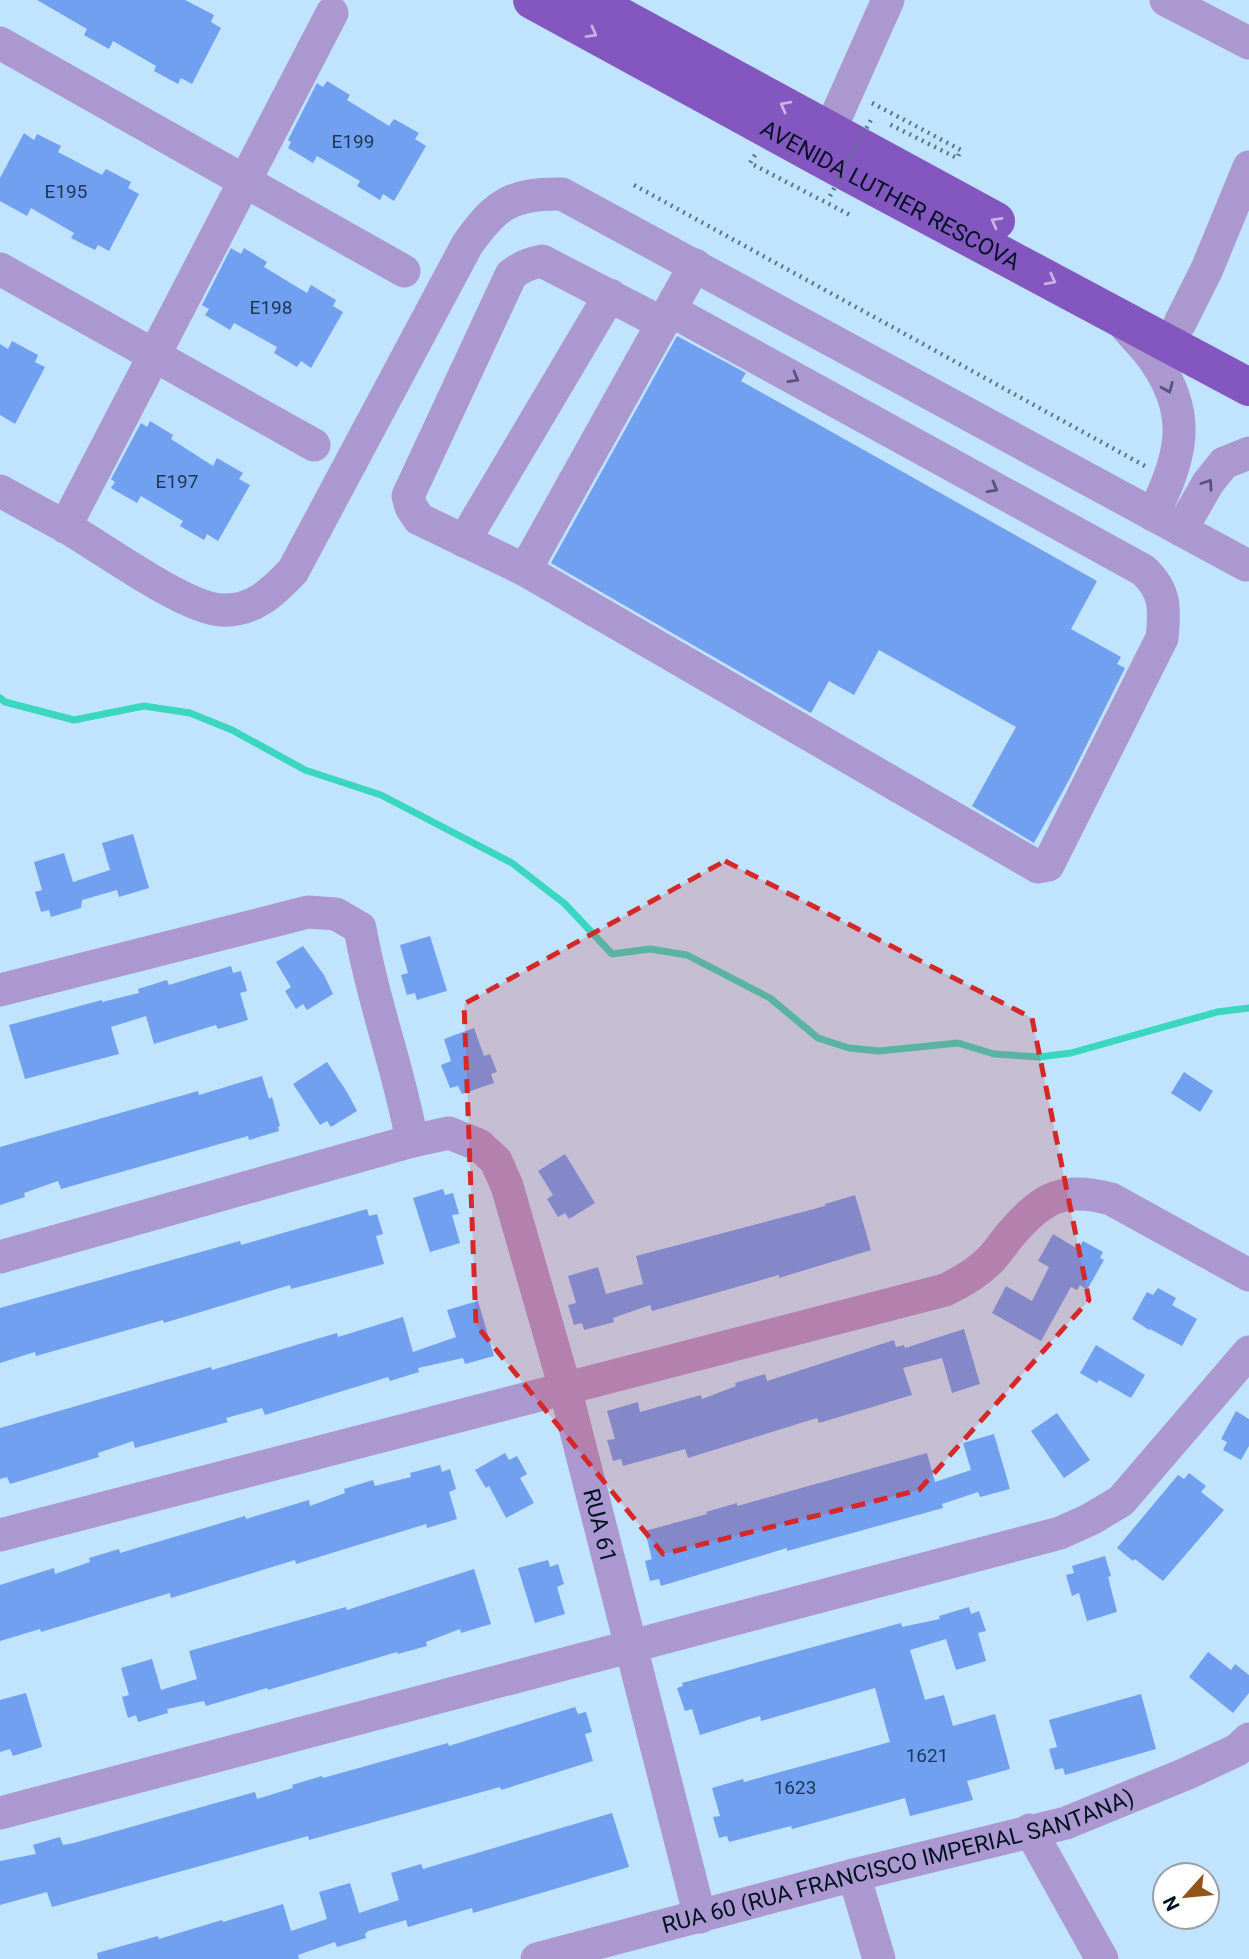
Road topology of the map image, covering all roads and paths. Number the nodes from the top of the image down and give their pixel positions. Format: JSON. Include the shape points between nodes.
{"nodes":[{"id":1,"x":532,"y":0,"type":"edge"},
{"id":2,"x":590,"y":0,"type":"edge"},
{"id":3,"x":888,"y":0,"type":"edge"},
{"id":4,"x":1166,"y":0,"type":"edge"},
{"id":5,"x":332,"y":13,"type":"dead end"},
{"id":6,"x":0,"y":43,"type":"edge"},
{"id":7,"x":1249,"y":43,"type":"edge"},
{"id":8,"x":848,"y":91,"type":"junction"},
{"id":9,"x":830,"y":130,"type":"junction"},
{"id":10,"x":1249,"y":167,"type":"edge"},
{"id":11,"x":245,"y":181,"type":"junction"},
{"id":12,"x":634,"y":185,"type":"dead end"},
{"id":13,"x":830,"y":196,"type":"dead end"},
{"id":14,"x":695,"y":265,"type":"junction"},
{"id":15,"x":0,"y":269,"type":"edge"},
{"id":16,"x":404,"y":271,"type":"dead end"},
{"id":17,"x":610,"y":295,"type":"junction"},
{"id":18,"x":782,"y":312,"type":"junction"},
{"id":19,"x":1115,"y":314,"type":"junction"},
{"id":20,"x":666,"y":316,"type":"junction"},
{"id":21,"x":1180,"y":323,"type":"junction"},
{"id":22,"x":155,"y":355,"type":"junction"},
{"id":23,"x":758,"y":359,"type":"junction"},
{"id":24,"x":1249,"y":360,"type":"edge"},
{"id":25,"x":1249,"y":387,"type":"edge"},
{"id":26,"x":314,"y":445,"type":"dead end"},
{"id":27,"x":1249,"y":453,"type":"edge"},
{"id":28,"x":1149,"y":468,"type":"dead end"},
{"id":29,"x":0,"y":491,"type":"edge"},
{"id":30,"x":1167,"y":522,"type":"junction"},
{"id":31,"x":65,"y":527,"type":"junction"},
{"id":32,"x":464,"y":541,"type":"junction"},
{"id":33,"x":1246,"y":565,"type":"dead end"},
{"id":34,"x":525,"y":570,"type":"junction"},
{"id":35,"x":1143,"y":570,"type":"junction"},
{"id":36,"x":0,"y":990,"type":"edge"},
{"id":37,"x":412,"y":1140,"type":"junction"},
{"id":38,"x":0,"y":1257,"type":"edge"},
{"id":39,"x":1249,"y":1275,"type":"edge"},
{"id":40,"x":1249,"y":1352,"type":"edge"},
{"id":41,"x":565,"y":1388,"type":"junction"},
{"id":42,"x":0,"y":1535,"type":"edge"},
{"id":43,"x":631,"y":1647,"type":"junction"},
{"id":44,"x":1245,"y":1752,"type":"edge"},
{"id":45,"x":0,"y":1813,"type":"edge"},
{"id":46,"x":1030,"y":1830,"type":"junction"},
{"id":47,"x":854,"y":1875,"type":"junction"},
{"id":48,"x":700,"y":1917,"type":"junction"},
{"id":49,"x":537,"y":1959,"type":"edge"},
{"id":50,"x":878,"y":1959,"type":"edge"},
{"id":51,"x":1101,"y":1959,"type":"edge"}],
"edges":[{"from":1,"to":19,"type":"main road","name":"AVENIDA LUTHER RESCOVA","one_way":true},
{"from":9,"to":2,"type":"main road","name":"AVENIDA LUTHER RESCOVA","one_way":true},
{"from":3,"to":8,"type":"street"},
{"from":4,"to":7,"type":"street"},
{"from":5,"to":11,"type":"street"},
{"from":6,"to":11,"type":"street"},
{"from":8,"to":9,"type":"street"},
{"from":8,"to":13,"type":"path","bridge":true,"via":[[961,150],[957,158],[873,116]]},
{"from":21,"to":9,"type":"main road","name":"AVENIDA LUTHER RESCOVA","one_way":true},
{"from":10,"to":21,"type":"street"},
{"from":11,"to":16,"type":"street"},
{"from":11,"to":22,"type":"street"},
{"from":12,"to":28,"type":"path"},
{"from":14,"to":18,"type":"street"},
{"from":14,"to":20,"type":"street"},
{"from":14,"to":31,"type":"street","via":[[562,194],[535,194],[506,202],[484,221],[467,245],[293,571],[269,596],[244,608],[220,610],[195,604]]},
{"from":15,"to":22,"type":"street"},
{"from":17,"to":20,"type":"street"},
{"from":17,"to":32,"type":"street"},
{"from":17,"to":32,"type":"street","via":[[542,261],[530,262],[511,275],[408,496],[419,519]]},
{"from":18,"to":23,"type":"street"},
{"from":18,"to":30,"type":"street"},
{"from":19,"to":25,"type":"main road","name":"AVENIDA LUTHER RESCOVA"},
{"from":19,"to":30,"type":"street","one_way":true,"via":[[1156,361],[1179,422],[1180,445],[1171,477]]},
{"from":20,"to":23,"type":"street"},
{"from":20,"to":34,"type":"street"},
{"from":21,"to":24,"type":"main road","name":"AVENIDA LUTHER RESCOVA"},
{"from":22,"to":26,"type":"street"},
{"from":22,"to":31,"type":"street"},
{"from":23,"to":35,"type":"street","one_way":true},
{"from":30,"to":27,"type":"street","one_way":true,"via":[[1224,463]]},
{"from":29,"to":31,"type":"street"},
{"from":30,"to":33,"type":"street"},
{"from":30,"to":35,"type":"street"},
{"from":32,"to":34,"type":"street"},
{"from":34,"to":35,"type":"street","via":[[1043,867],[1048,865],[1162,638],[1162,596]]},
{"from":36,"to":37,"type":"street","via":[[309,912],[337,914],[360,928]]},
{"from":37,"to":38,"type":"street"},
{"from":37,"to":41,"type":"street","name":"RUA 61","via":[[449,1133],[479,1145],[496,1161],[508,1186]]},
{"from":39,"to":41,"type":"street","via":[[1111,1199],[1088,1192],[1065,1194],[1027,1216],[991,1259],[968,1279],[945,1290]]},
{"from":40,"to":43,"type":"street","via":[[1121,1501],[1091,1519],[982,1554]]},
{"from":41,"to":42,"type":"street"},
{"from":41,"to":43,"type":"street","name":"RUA 61"},
{"from":43,"to":45,"type":"street"},
{"from":43,"to":48,"type":"street","name":"RUA 61"},
{"from":44,"to":46,"type":"street","name":"RUA 60 (RUA FRANCISCO IMPERIAL SANTANA)","via":[[1066,1823]]},
{"from":46,"to":47,"type":"street","name":"RUA 60 (RUA FRANCISCO IMPERIAL SANTANA)"},
{"from":46,"to":51,"type":"street"},
{"from":47,"to":48,"type":"street","name":"RUA 60 (RUA FRANCISCO IMPERIAL SANTANA)"},
{"from":47,"to":50,"type":"street"},
{"from":48,"to":49,"type":"street","name":"RUA 60 (RUA FRANCISCO IMPERIAL SANTANA)"}]}
